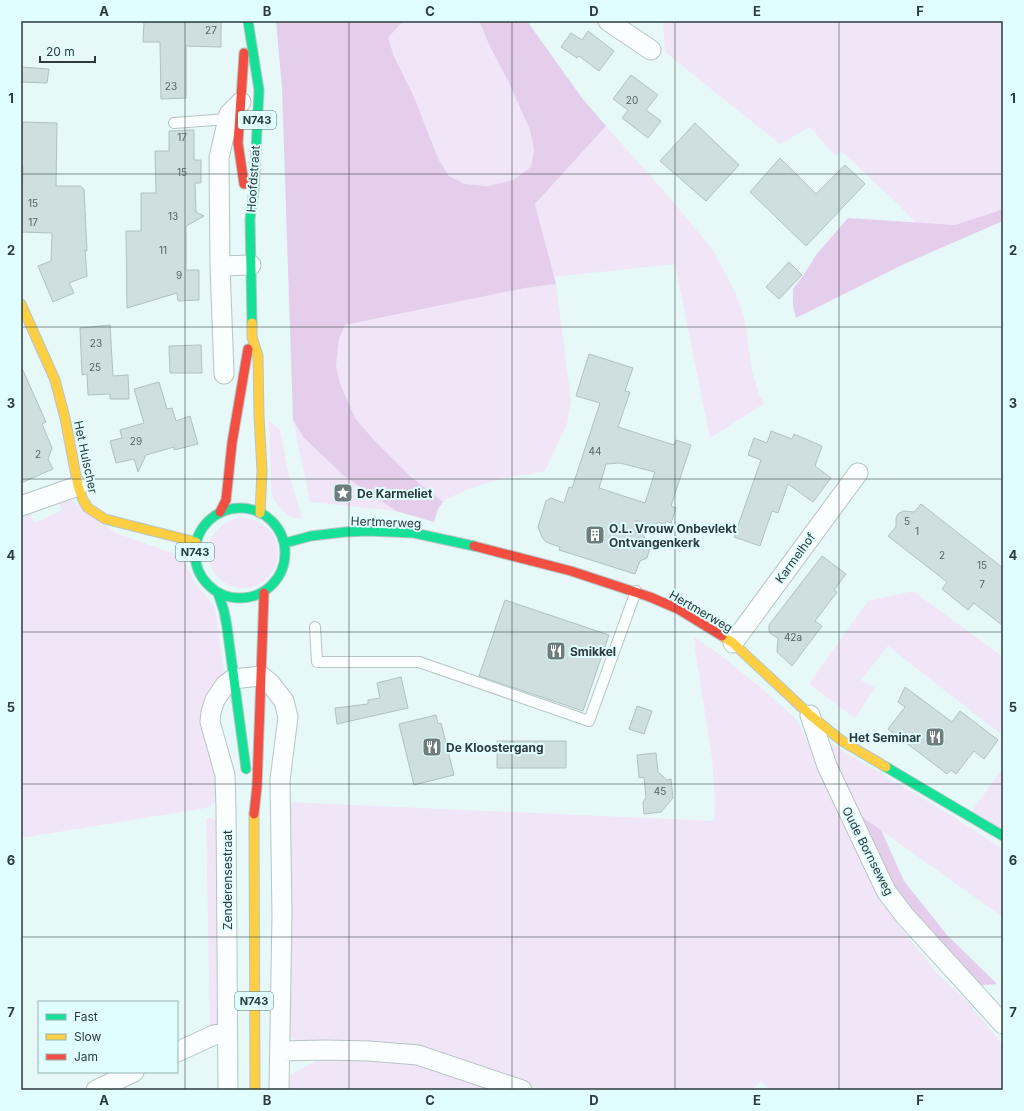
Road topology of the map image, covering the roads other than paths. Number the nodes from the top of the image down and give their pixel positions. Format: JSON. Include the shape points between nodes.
{"nodes":[{"id":1,"x":246,"y":21,"type":"edge"},
{"id":2,"x":608,"y":21,"type":"edge"},
{"id":3,"x":651,"y":50,"type":"dead end"},
{"id":4,"x":241,"y":102,"type":"junction"},
{"id":5,"x":228,"y":119,"type":"junction"},
{"id":6,"x":174,"y":123,"type":"dead end"},
{"id":7,"x":250,"y":219,"type":"junction"},
{"id":8,"x":251,"y":265,"type":"junction"},
{"id":9,"x":220,"y":266,"type":"junction"},
{"id":10,"x":21,"y":304,"type":"edge"},
{"id":11,"x":25,"y":323,"type":"edge"},
{"id":12,"x":252,"y":337,"type":"junction"},
{"id":13,"x":224,"y":374,"type":"dead end"},
{"id":14,"x":858,"y":473,"type":"dead end"},
{"id":15,"x":78,"y":486,"type":"junction"},
{"id":16,"x":21,"y":506,"type":"edge"},
{"id":17,"x":220,"y":512,"type":"junction"},
{"id":18,"x":260,"y":512,"type":"junction"},
{"id":19,"x":196,"y":542,"type":"junction"},
{"id":20,"x":285,"y":543,"type":"junction"},
{"id":21,"x":636,"y":591,"type":"junction"},
{"id":22,"x":218,"y":593,"type":"junction"},
{"id":23,"x":264,"y":593,"type":"junction"},
{"id":24,"x":315,"y":628,"type":"dead end"},
{"id":25,"x":733,"y":643,"type":"junction"},
{"id":26,"x":261,"y":676,"type":"junction"},
{"id":27,"x":233,"y":679,"type":"junction"},
{"id":28,"x":810,"y":715,"type":"junction"},
{"id":29,"x":253,"y":822,"type":"junction"},
{"id":30,"x":1003,"y":836,"type":"edge"},
{"id":31,"x":1003,"y":1024,"type":"edge"},
{"id":32,"x":227,"y":1033,"type":"junction"},
{"id":33,"x":280,"y":1051,"type":"junction"},
{"id":34,"x":178,"y":1052,"type":"edge"},
{"id":35,"x":132,"y":1073,"type":"edge"},
{"id":36,"x":96,"y":1090,"type":"edge"},
{"id":37,"x":228,"y":1090,"type":"edge"},
{"id":38,"x":255,"y":1090,"type":"edge"},
{"id":39,"x":279,"y":1090,"type":"edge"},
{"id":40,"x":522,"y":1090,"type":"edge"}],
"edges":[{"from":1,"to":4,"type":"main road","name":"Hoofdstraat","number":"N743"},
{"from":1,"to":7,"type":"main road","name":"Hoofdstraat","number":"N743","via":[[259,90]]},
{"from":2,"to":3,"type":"street"},
{"from":4,"to":5,"type":"street","via":[[229,114]]},
{"from":4,"to":7,"type":"main road","name":"Hoofdstraat","number":"N743","via":[[238,143]]},
{"from":5,"to":6,"type":"lane"},
{"from":5,"to":9,"type":"street","via":[[219,158]]},
{"from":7,"to":8,"type":"main road","name":"Hoofdstraat","number":"N743"},
{"from":8,"to":9,"type":"street"},
{"from":8,"to":12,"type":"main road","name":"Hoofdstraat","number":"N743"},
{"from":9,"to":13,"type":"street"},
{"from":10,"to":11,"type":"main road","name":"Het Hulscher"},
{"from":11,"to":15,"type":"main road","name":"Het Hulscher","via":[[55,380]]},
{"from":12,"to":17,"type":"main road","name":"Hoofdstraat","number":"N743","via":[[246,358],[232,443],[226,500]]},
{"from":12,"to":18,"type":"main road","name":"Hoofdstraat","number":"N743","via":[[258,356],[262,471]]},
{"from":14,"to":25,"type":"street","name":"Karmelhof"},
{"from":15,"to":16,"type":"street"},
{"from":15,"to":19,"type":"main road","name":"Het Hulscher","via":[[88,508],[105,519]]},
{"from":17,"to":18,"type":"main road","number":"N743","via":[[240,508]]},
{"from":17,"to":19,"type":"main road","number":"N743","via":[[210,519]]},
{"from":18,"to":20,"type":"main road","number":"N743","via":[[274,522]]},
{"from":19,"to":22,"type":"main road","number":"N743","via":[[196,565],[208,586]]},
{"from":20,"to":21,"type":"main road","name":"Hertmerweg","via":[[311,536],[345,532],[414,533],[571,571]]},
{"from":20,"to":23,"type":"main road","number":"N743","via":[[284,566],[276,581]]},
{"from":21,"to":24,"type":"lane","via":[[589,721],[419,662],[317,662]]},
{"from":21,"to":25,"type":"main road","name":"Hertmerweg","via":[[678,609]]},
{"from":22,"to":23,"type":"main road","number":"N743","via":[[229,598],[241,599]]},
{"from":22,"to":27,"type":"main road","number":"N743","via":[[224,611]]},
{"from":23,"to":26,"type":"main road","number":"N743"},
{"from":25,"to":28,"type":"main road","name":"Hertmerweg"},
{"from":26,"to":27,"type":"street"},
{"from":26,"to":29,"type":"main road","number":"N743","via":[[257,786]]},
{"from":26,"to":33,"type":"street","via":[[281,696],[288,716],[280,780]]},
{"from":27,"to":29,"type":"main road","number":"N743"},
{"from":27,"to":32,"type":"street","name":"Zenderensestraat","via":[[215,700],[210,722],[225,775]]},
{"from":28,"to":30,"type":"main road","name":"Hertmerweg","via":[[842,741]]},
{"from":28,"to":31,"type":"street","name":"Oude Bornseweg","via":[[827,766],[886,891],[905,916]]},
{"from":29,"to":38,"type":"main road","number":"N743"},
{"from":32,"to":34,"type":"street","via":[[214,1035]]},
{"from":32,"to":37,"type":"street","name":"Zenderensestraat"},
{"from":33,"to":39,"type":"street"},
{"from":33,"to":40,"type":"street","via":[[368,1051],[418,1055]]},
{"from":35,"to":36,"type":"street"}]}
